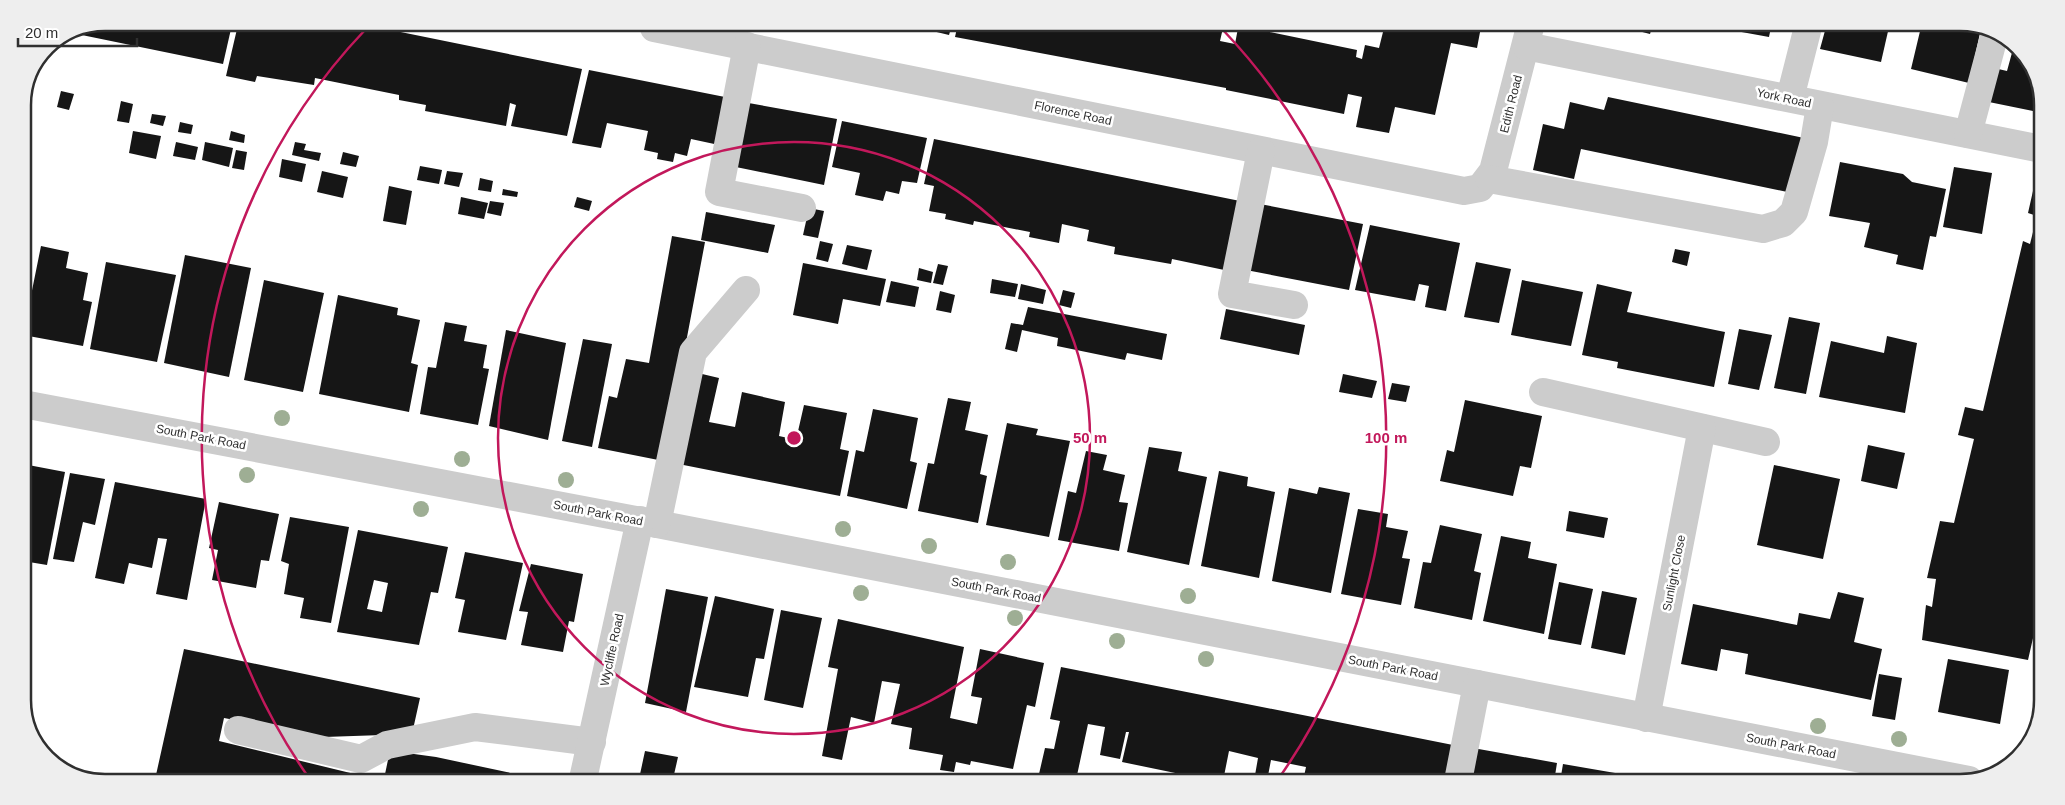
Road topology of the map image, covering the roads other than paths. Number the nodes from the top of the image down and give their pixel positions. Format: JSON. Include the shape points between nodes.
{"nodes":[{"id":1,"x":670,"y":31,"type":"edge"},
{"id":2,"x":1807,"y":31,"type":"edge"},
{"id":3,"x":1528,"y":37,"type":"edge"},
{"id":4,"x":1993,"y":40,"type":"edge"},
{"id":5,"x":747,"y":46,"type":"junction"},
{"id":6,"x":1790,"y":98,"type":"junction"},
{"id":7,"x":1820,"y":106,"type":"junction"},
{"id":8,"x":1968,"y":134,"type":"junction"},
{"id":9,"x":2034,"y":147,"type":"edge"},
{"id":10,"x":1261,"y":150,"type":"junction"},
{"id":11,"x":1489,"y":178,"type":"junction"},
{"id":12,"x":802,"y":208,"type":"dead end"},
{"id":13,"x":746,"y":290,"type":"dead end"},
{"id":14,"x":1294,"y":305,"type":"dead end"},
{"id":15,"x":1543,"y":392,"type":"dead end"},
{"id":16,"x":31,"y":406,"type":"edge"},
{"id":17,"x":1702,"y":428,"type":"junction"},
{"id":18,"x":1766,"y":442,"type":"dead end"},
{"id":19,"x":649,"y":522,"type":"junction"},
{"id":20,"x":1477,"y":684,"type":"junction"},
{"id":21,"x":1646,"y":718,"type":"junction"},
{"id":22,"x":238,"y":730,"type":"dead end"},
{"id":23,"x":592,"y":742,"type":"junction"},
{"id":24,"x":585,"y":774,"type":"edge"},
{"id":25,"x":1459,"y":774,"type":"edge"},
{"id":26,"x":1938,"y":774,"type":"edge"}],
"edges":[{"from":1,"to":5,"type":"street","name":"Florence Road"},
{"from":2,"to":6,"type":"street"},
{"from":3,"to":6,"type":"street","name":"York Road"},
{"from":3,"to":11,"type":"street","name":"Edith Road"},
{"from":4,"to":8,"type":"street"},
{"from":5,"to":10,"type":"street","name":"Florence Road"},
{"from":5,"to":12,"type":"street","via":[[719,192]]},
{"from":6,"to":7,"type":"street","name":"York Road"},
{"from":7,"to":8,"type":"street","name":"York Road"},
{"from":7,"to":11,"type":"street","via":[[1814,142],[1794,212],[1783,224],[1763,229]]},
{"from":8,"to":9,"type":"street","name":"York Road"},
{"from":10,"to":11,"type":"street","name":"Florence Road","via":[[1464,191],[1480,188]]},
{"from":10,"to":14,"type":"street","via":[[1232,294]]},
{"from":13,"to":19,"type":"street","name":"Wycliffe Road","via":[[693,352]]},
{"from":15,"to":17,"type":"street"},
{"from":16,"to":19,"type":"street","name":"South Park Road"},
{"from":17,"to":18,"type":"street"},
{"from":17,"to":21,"type":"street","name":"Sunlight Close"},
{"from":19,"to":20,"type":"street","name":"South Park Road"},
{"from":19,"to":23,"type":"street","name":"Wycliffe Road"},
{"from":20,"to":21,"type":"street","name":"South Park Road"},
{"from":20,"to":25,"type":"street"},
{"from":21,"to":26,"type":"street","name":"South Park Road"},
{"from":22,"to":23,"type":"street","via":[[361,759],[387,745],[475,727]]},
{"from":23,"to":24,"type":"street","name":"Wycliffe Road"}]}
